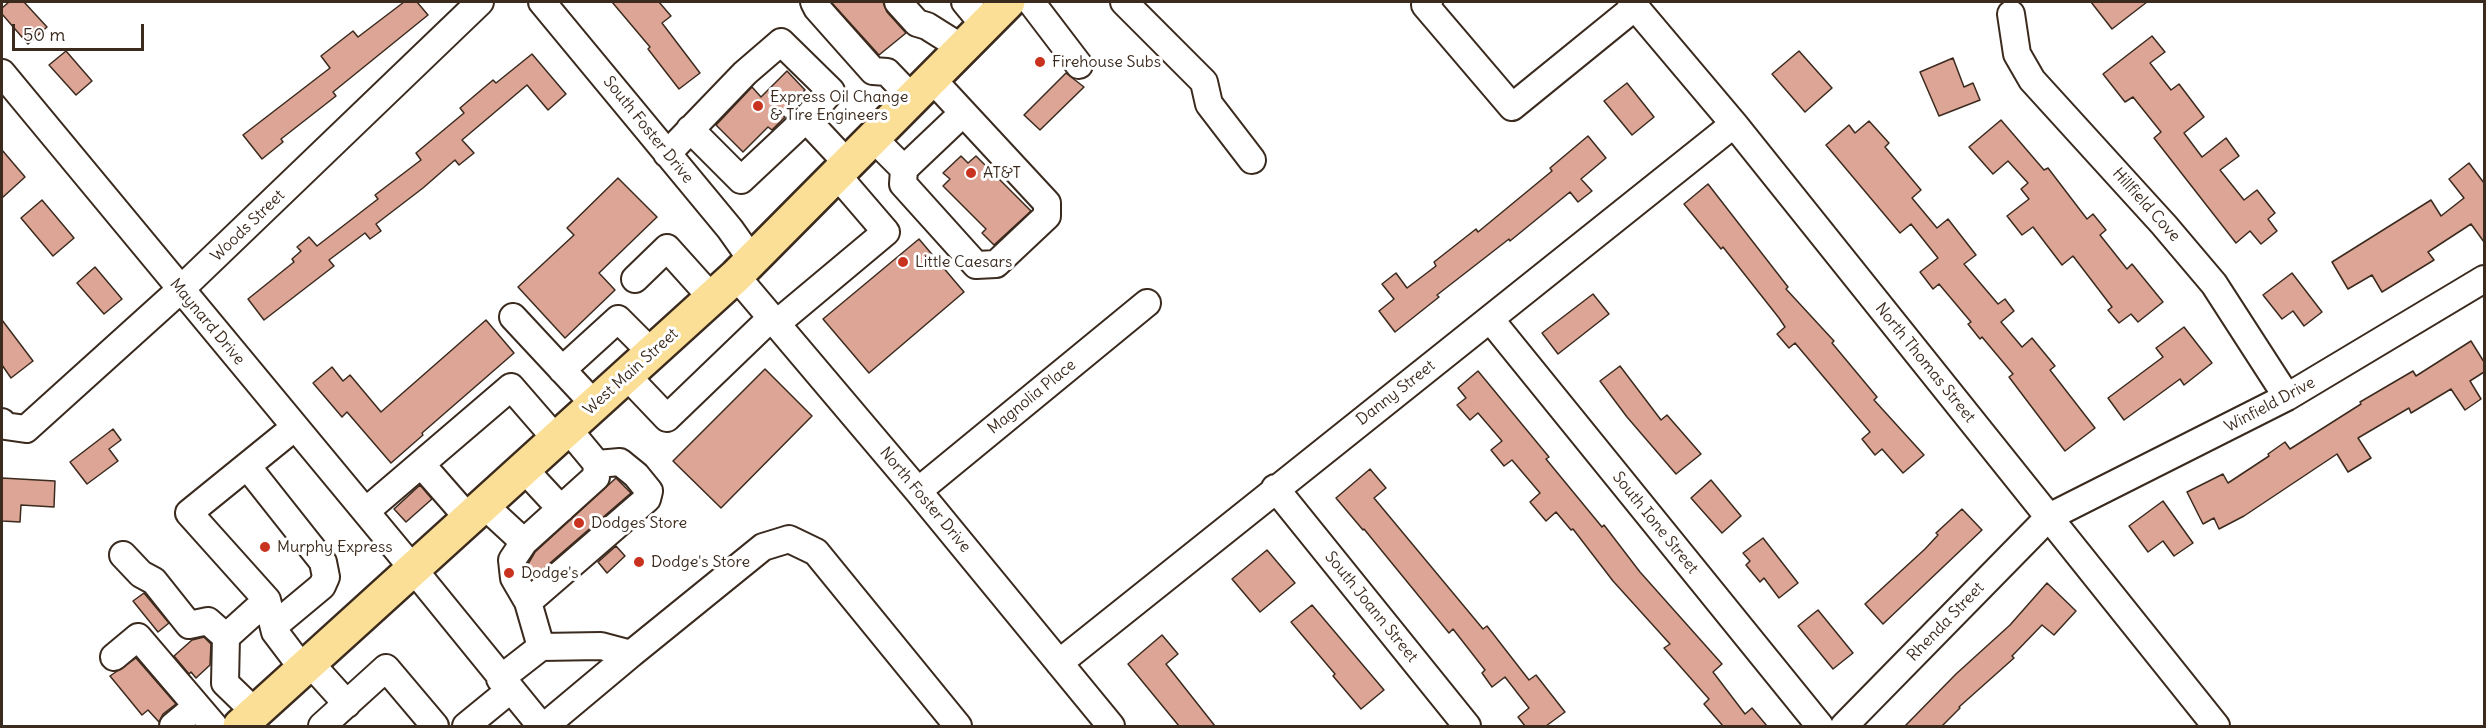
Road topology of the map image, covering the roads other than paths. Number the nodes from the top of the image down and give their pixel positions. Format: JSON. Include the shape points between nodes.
{"nodes":[{"id":1,"x":480,"y":2,"type":"edge"},
{"id":2,"x":542,"y":2,"type":"edge"},
{"id":3,"x":814,"y":2,"type":"edge"},
{"id":4,"x":898,"y":2,"type":"edge"},
{"id":5,"x":1008,"y":2,"type":"edge"},
{"id":6,"x":1032,"y":2,"type":"edge"},
{"id":7,"x":1124,"y":2,"type":"edge"},
{"id":8,"x":1429,"y":2,"type":"edge"},
{"id":9,"x":1633,"y":4,"type":"edge"},
{"id":10,"x":975,"y":13,"type":"edge"},
{"id":11,"x":2010,"y":14,"type":"dead end"},
{"id":12,"x":962,"y":48,"type":"junction"},
{"id":13,"x":1079,"y":65,"type":"dead end"},
{"id":14,"x":2,"y":73,"type":"edge"},
{"id":15,"x":922,"y":89,"type":"junction"},
{"id":16,"x":963,"y":113,"type":"junction"},
{"id":17,"x":806,"y":119,"type":"junction"},
{"id":18,"x":1734,"y":124,"type":"junction"},
{"id":19,"x":690,"y":129,"type":"junction"},
{"id":20,"x":873,"y":138,"type":"junction"},
{"id":21,"x":667,"y":154,"type":"junction"},
{"id":22,"x":1252,"y":160,"type":"dead end"},
{"id":23,"x":904,"y":169,"type":"junction"},
{"id":24,"x":842,"y":170,"type":"junction"},
{"id":25,"x":733,"y":278,"type":"junction"},
{"id":26,"x":635,"y":279,"type":"dead end"},
{"id":27,"x":2484,"y":279,"type":"edge"},
{"id":28,"x":180,"y":290,"type":"junction"},
{"id":29,"x":1147,"y":303,"type":"dead end"},
{"id":30,"x":513,"y":317,"type":"dead end"},
{"id":31,"x":1490,"y":319,"type":"junction"},
{"id":32,"x":774,"y":321,"type":"junction"},
{"id":33,"x":652,"y":353,"type":"junction"},
{"id":34,"x":562,"y":370,"type":"junction"},
{"id":35,"x":627,"y":376,"type":"junction"},
{"id":36,"x":2287,"y":397,"type":"junction"},
{"id":37,"x":595,"y":405,"type":"junction"},
{"id":38,"x":3,"y":424,"type":"edge"},
{"id":39,"x":295,"y":426,"type":"junction"},
{"id":40,"x":562,"y":435,"type":"junction"},
{"id":41,"x":421,"y":464,"type":"junction"},
{"id":42,"x":597,"y":464,"type":"junction"},
{"id":43,"x":247,"y":466,"type":"junction"},
{"id":44,"x":524,"y":469,"type":"junction"},
{"id":45,"x":1275,"y":488,"type":"junction"},
{"id":46,"x":918,"y":491,"type":"junction"},
{"id":47,"x":561,"y":509,"type":"junction"},
{"id":48,"x":366,"y":511,"type":"junction"},
{"id":49,"x":478,"y":513,"type":"junction"},
{"id":50,"x":2049,"y":517,"type":"junction"},
{"id":51,"x":524,"y":542,"type":"junction"},
{"id":52,"x":123,"y":555,"type":"dead end"},
{"id":53,"x":414,"y":570,"type":"junction"},
{"id":54,"x":267,"y":600,"type":"junction"},
{"id":55,"x":528,"y":602,"type":"junction"},
{"id":56,"x":274,"y":626,"type":"junction"},
{"id":57,"x":226,"y":637,"type":"junction"},
{"id":58,"x":541,"y":647,"type":"junction"},
{"id":59,"x":631,"y":654,"type":"junction"},
{"id":60,"x":114,"y":657,"type":"dead end"},
{"id":61,"x":1059,"y":663,"type":"junction"},
{"id":62,"x":307,"y":666,"type":"junction"},
{"id":63,"x":505,"y":685,"type":"junction"},
{"id":64,"x":347,"y":704,"type":"junction"},
{"id":65,"x":197,"y":706,"type":"junction"},
{"id":66,"x":251,"y":720,"type":"edge"},
{"id":67,"x":173,"y":726,"type":"edge"},
{"id":68,"x":214,"y":726,"type":"edge"},
{"id":69,"x":322,"y":726,"type":"edge"},
{"id":70,"x":435,"y":726,"type":"edge"},
{"id":71,"x":466,"y":726,"type":"edge"},
{"id":72,"x":543,"y":726,"type":"edge"},
{"id":73,"x":958,"y":726,"type":"edge"},
{"id":74,"x":1111,"y":726,"type":"edge"},
{"id":75,"x":1467,"y":726,"type":"edge"},
{"id":76,"x":1820,"y":726,"type":"edge"},
{"id":77,"x":1844,"y":726,"type":"edge"},
{"id":78,"x":2216,"y":726,"type":"edge"}],
"edges":[{"from":1,"to":28,"type":"street","name":"Woods Street"},
{"from":2,"to":21,"type":"street","name":"South Foster Drive"},
{"from":3,"to":15,"type":"street","via":[[873,71],[887,72]]},
{"from":4,"to":12,"type":"street","via":[[917,23]]},
{"from":5,"to":10,"type":"main road","name":"West Main Street"},
{"from":6,"to":13,"type":"street"},
{"from":7,"to":22,"type":"street","via":[[1204,82],[1209,104]]},
{"from":8,"to":9,"type":"street","via":[[1425,5],[1512,107]]},
{"from":9,"to":18,"type":"street","name":"North Thomas Street"},
{"from":10,"to":12,"type":"main road","name":"West Main Street"},
{"from":11,"to":36,"type":"street","name":"Hillfield Cove","via":[[2017,54],[2032,80],[2214,284]]},
{"from":12,"to":15,"type":"main road","name":"West Main Street"},
{"from":14,"to":28,"type":"street","name":"Maynard Drive"},
{"from":15,"to":16,"type":"street"},
{"from":15,"to":20,"type":"main road","name":"West Main Street"},
{"from":16,"to":23,"type":"street"},
{"from":16,"to":23,"type":"street","via":[[1047,203],[1047,216],[996,264],[976,265],[903,184]]},
{"from":17,"to":19,"type":"street","via":[[741,180]]},
{"from":17,"to":19,"type":"street","via":[[831,91],[782,42]]},
{"from":17,"to":24,"type":"street"},
{"from":18,"to":31,"type":"street","name":"Danny Street"},
{"from":18,"to":50,"type":"street","name":"North Thomas Street"},
{"from":19,"to":21,"type":"street"},
{"from":20,"to":23,"type":"street"},
{"from":20,"to":24,"type":"main road","name":"West Main Street"},
{"from":21,"to":25,"type":"street","name":"South Foster Drive"},
{"from":24,"to":25,"type":"main road","name":"West Main Street"},
{"from":24,"to":32,"type":"street","via":[[886,232]]},
{"from":25,"to":26,"type":"street","via":[[667,248]]},
{"from":25,"to":32,"type":"street","name":"North Foster Drive"},
{"from":25,"to":33,"type":"main road","name":"West Main Street"},
{"from":27,"to":36,"type":"street","name":"Winfield Drive"},
{"from":28,"to":38,"type":"street","name":"Woods Street","via":[[26,429]]},
{"from":28,"to":39,"type":"street","name":"Maynard Drive"},
{"from":29,"to":46,"type":"street","name":"Magnolia Place"},
{"from":30,"to":34,"type":"street"},
{"from":31,"to":45,"type":"street","name":"Danny Street"},
{"from":31,"to":76,"type":"street","name":"South Ione Street"},
{"from":32,"to":35,"type":"street","via":[[667,418]]},
{"from":32,"to":46,"type":"street","name":"North Foster Drive"},
{"from":33,"to":34,"type":"street","via":[[618,319]]},
{"from":33,"to":35,"type":"main road","name":"West Main Street"},
{"from":34,"to":37,"type":"street"},
{"from":35,"to":37,"type":"main road","name":"West Main Street"},
{"from":36,"to":50,"type":"street","name":"Winfield Drive"},
{"from":37,"to":40,"type":"main road","name":"West Main Street"},
{"from":39,"to":43,"type":"street"},
{"from":39,"to":48,"type":"street","name":"Maynard Drive"},
{"from":40,"to":41,"type":"street","via":[[511,387]]},
{"from":40,"to":42,"type":"street"},
{"from":40,"to":44,"type":"main road","name":"West Main Street"},
{"from":41,"to":48,"type":"street"},
{"from":41,"to":49,"type":"street"},
{"from":42,"to":47,"type":"street","via":[[596,477]]},
{"from":42,"to":55,"type":"street","via":[[620,462],[649,491],[647,500]]},
{"from":43,"to":54,"type":"street","via":[[189,513]]},
{"from":43,"to":56,"type":"street","via":[[323,562],[326,577],[322,586]]},
{"from":44,"to":47,"type":"street"},
{"from":44,"to":49,"type":"main road","name":"West Main Street"},
{"from":45,"to":61,"type":"street","name":"Danny Street"},
{"from":45,"to":75,"type":"street","name":"South Joann Street"},
{"from":46,"to":61,"type":"street","name":"North Foster Drive"},
{"from":47,"to":51,"type":"street"},
{"from":48,"to":53,"type":"street","name":"Maynard Drive"},
{"from":49,"to":51,"type":"street"},
{"from":49,"to":53,"type":"main road","name":"West Main Street"},
{"from":50,"to":77,"type":"street","name":"Rhenda Street"},
{"from":50,"to":78,"type":"street","name":"North Thomas Street"},
{"from":51,"to":55,"type":"street","via":[[512,560],[514,578]]},
{"from":52,"to":57,"type":"street","via":[[154,581],[189,625],[208,621]]},
{"from":53,"to":62,"type":"main road","name":"West Main Street"},
{"from":53,"to":63,"type":"street","name":"Maynard Drive"},
{"from":54,"to":56,"type":"street"},
{"from":54,"to":57,"type":"street"},
{"from":55,"to":58,"type":"street"},
{"from":56,"to":62,"type":"street","via":[[275,632]]},
{"from":57,"to":66,"type":"street","via":[[225,683]]},
{"from":58,"to":59,"type":"street","via":[[601,646]]},
{"from":58,"to":63,"type":"street"},
{"from":59,"to":72,"type":"street"},
{"from":59,"to":73,"type":"street","via":[[763,547],[789,539],[816,552]]},
{"from":60,"to":65,"type":"street","via":[[138,637]]},
{"from":61,"to":74,"type":"street","name":"North Foster Drive"},
{"from":62,"to":64,"type":"street"},
{"from":62,"to":66,"type":"main road","name":"West Main Street"},
{"from":63,"to":71,"type":"street"},
{"from":63,"to":72,"type":"street","name":"Maynard Drive"},
{"from":64,"to":69,"type":"street"},
{"from":64,"to":70,"type":"street","via":[[386,668]]},
{"from":65,"to":67,"type":"street"},
{"from":65,"to":68,"type":"street"}]}
